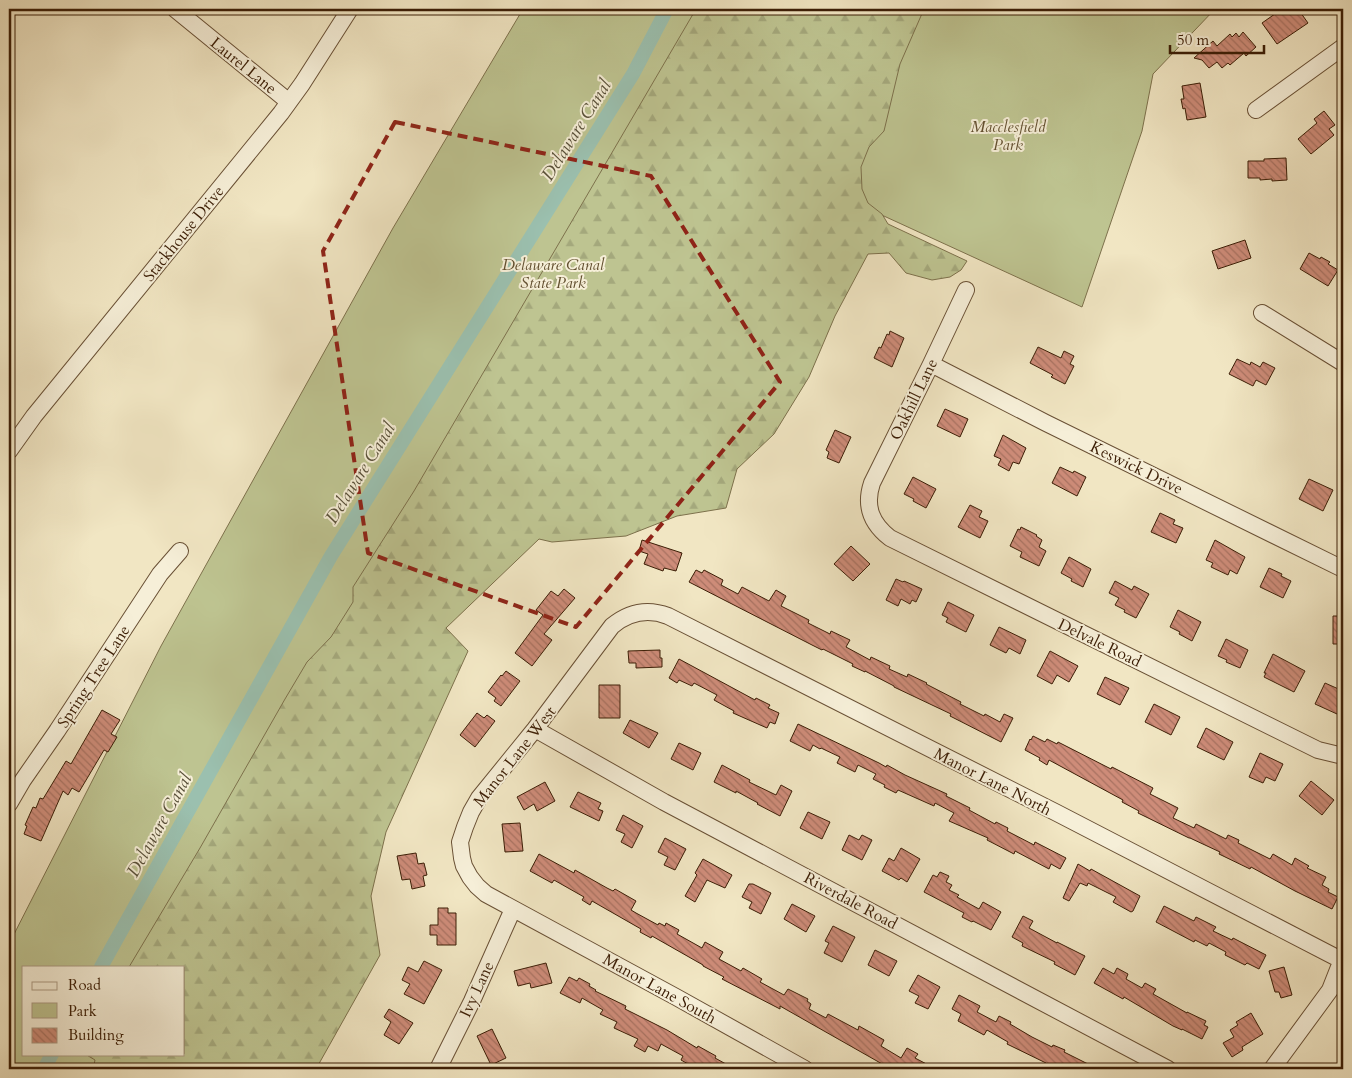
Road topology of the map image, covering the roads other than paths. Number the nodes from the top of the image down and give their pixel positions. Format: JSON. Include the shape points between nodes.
{"nodes":[{"id":1,"x":175,"y":9,"type":"edge"},
{"id":2,"x":350,"y":9,"type":"edge"},
{"id":3,"x":1343,"y":47,"type":"edge"},
{"id":4,"x":289,"y":102,"type":"junction"},
{"id":5,"x":1256,"y":110,"type":"dead end"},
{"id":6,"x":966,"y":290,"type":"dead end"},
{"id":7,"x":1262,"y":313,"type":"dead end"},
{"id":8,"x":1343,"y":363,"type":"edge"},
{"id":9,"x":931,"y":364,"type":"junction"},
{"id":10,"x":9,"y":451,"type":"edge"},
{"id":11,"x":870,"y":511,"type":"joint"},
{"id":12,"x":180,"y":550,"type":"dead end"},
{"id":13,"x":1343,"y":569,"type":"edge"},
{"id":14,"x":639,"y":612,"type":"joint"},
{"id":15,"x":535,"y":729,"type":"junction"},
{"id":16,"x":1343,"y":756,"type":"edge"},
{"id":17,"x":9,"y":804,"type":"edge"},
{"id":18,"x":513,"y":909,"type":"junction"},
{"id":19,"x":1343,"y":959,"type":"edge"},
{"id":20,"x":438,"y":1069,"type":"edge"},
{"id":21,"x":805,"y":1069,"type":"edge"},
{"id":22,"x":1168,"y":1069,"type":"edge"},
{"id":23,"x":1272,"y":1069,"type":"edge"}],
"edges":[{"from":1,"to":4,"type":"street","name":"Laurel Lane"},
{"from":2,"to":4,"type":"street","name":"Stackhouse Drive"},
{"from":3,"to":5,"type":"street"},
{"from":4,"to":10,"type":"street","name":"Stackhouse Drive","via":[[40,408]]},
{"from":6,"to":9,"type":"street","name":"Oakhill Lane"},
{"from":7,"to":8,"type":"street"},
{"from":9,"to":11,"type":"street","name":"Oakhill Lane","via":[[872,483],[868,499]]},
{"from":9,"to":13,"type":"street","name":"Keswick Drive"},
{"from":11,"to":16,"type":"street","name":"Delvale Road","via":[[875,524],[890,538],[1318,750]]},
{"from":12,"to":17,"type":"street","name":"Spring Tree Lane","via":[[160,574]]},
{"from":14,"to":15,"type":"street","name":"Manor Lane West","via":[[612,626]]},
{"from":14,"to":19,"type":"street","name":"Manor Lane North","via":[[668,616]]},
{"from":15,"to":18,"type":"street","name":"Manor Lane West","via":[[479,798],[460,842],[464,866],[477,886]]},
{"from":15,"to":22,"type":"street","name":"Riverdale Road","via":[[664,802]]},
{"from":18,"to":20,"type":"street","name":"Ivy Lane"},
{"from":18,"to":21,"type":"street","name":"Manor Lane South"},
{"from":19,"to":23,"type":"street","via":[[1330,990]]}]}
